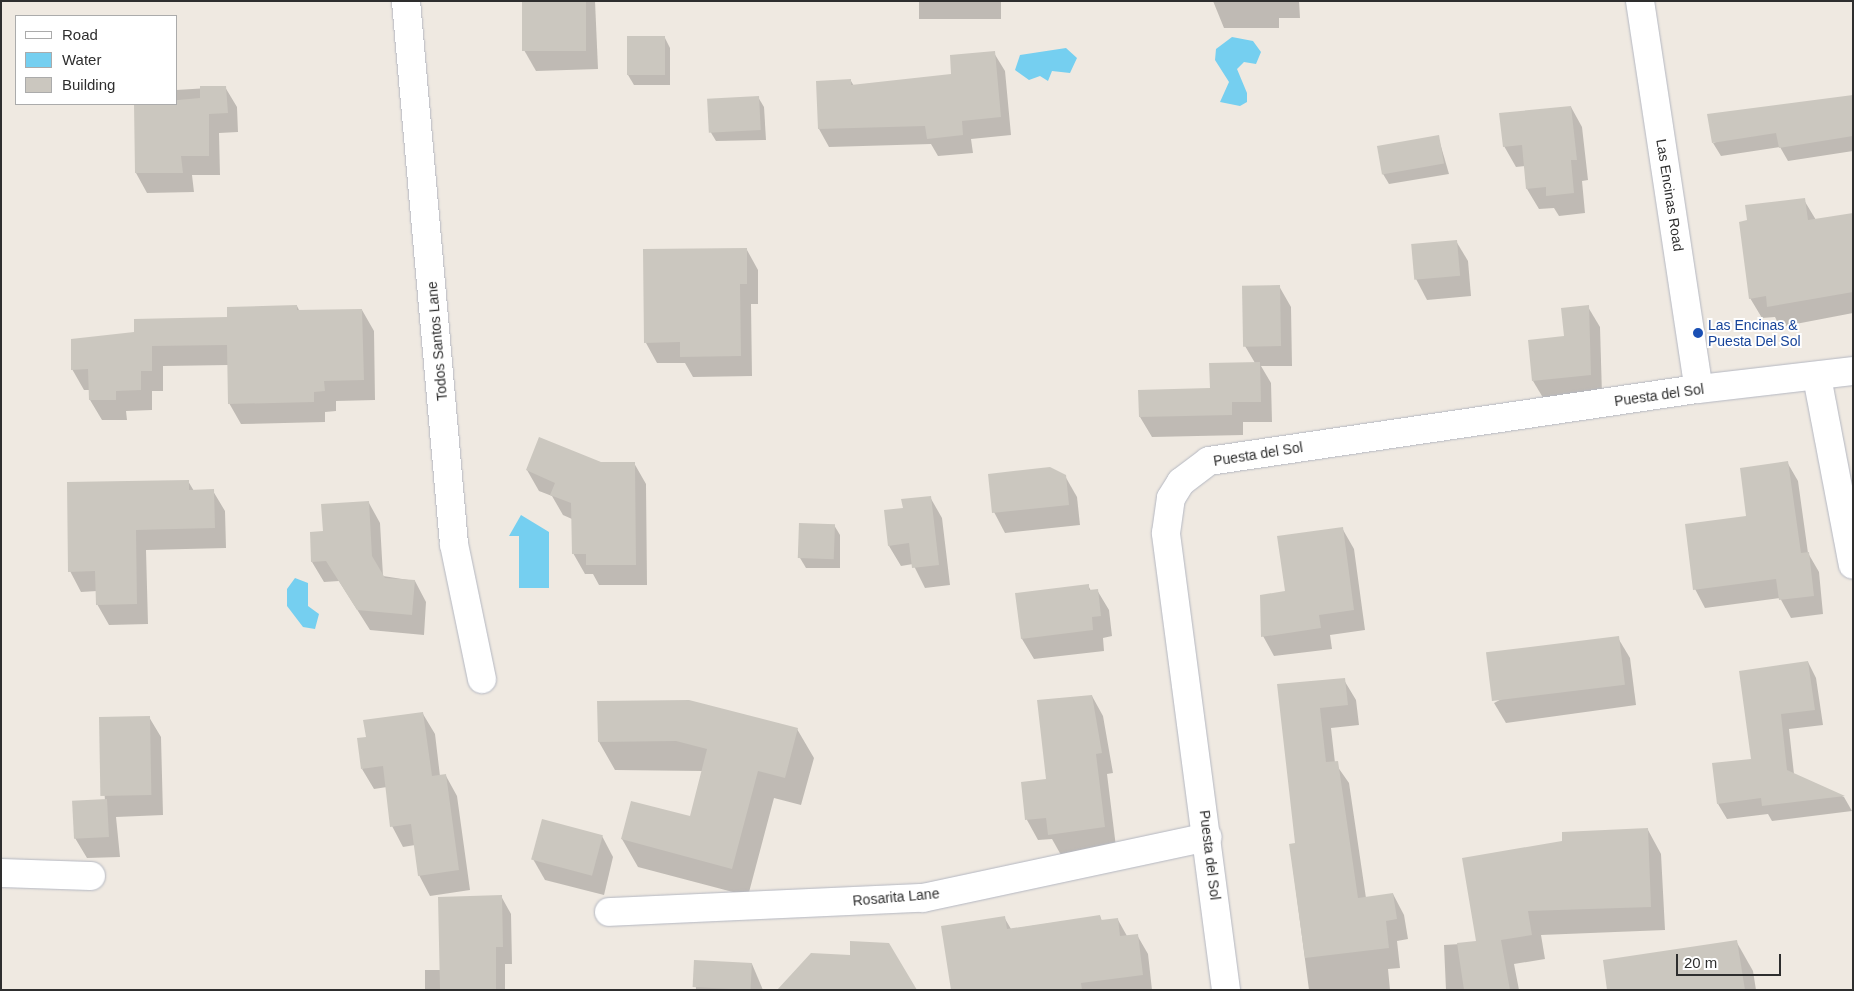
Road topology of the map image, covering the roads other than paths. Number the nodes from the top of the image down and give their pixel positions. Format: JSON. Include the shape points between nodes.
{"nodes":[{"id":1,"x":406,"y":1,"type":"edge"},
{"id":2,"x":1640,"y":1,"type":"edge"},
{"id":3,"x":1853,"y":371,"type":"edge"},
{"id":4,"x":1817,"y":376,"type":"junction"},
{"id":5,"x":1699,"y":389,"type":"junction"},
{"id":6,"x":1853,"y":565,"type":"edge"},
{"id":7,"x":482,"y":679,"type":"dead end"},
{"id":8,"x":1208,"y":837,"type":"junction"},
{"id":9,"x":1,"y":873,"type":"edge"},
{"id":10,"x":91,"y":876,"type":"dead end"},
{"id":11,"x":609,"y":912,"type":"dead end"},
{"id":12,"x":1226,"y":990,"type":"edge"}],
"edges":[{"from":1,"to":7,"type":"street","name":"Todos Santos Lane","via":[[454,544]]},
{"from":2,"to":5,"type":"street","name":"Las Encinas Road"},
{"from":3,"to":4,"type":"street","name":"Puesta del Sol"},
{"from":4,"to":5,"type":"street","name":"Puesta del Sol"},
{"from":4,"to":6,"type":"street"},
{"from":5,"to":8,"type":"street","name":"Puesta del Sol","via":[[1210,461],[1193,470],[1171,498],[1166,533]]},
{"from":8,"to":11,"type":"street","name":"Rosarita Lane","via":[[923,898]]},
{"from":8,"to":12,"type":"street","name":"Puesta del Sol"},
{"from":9,"to":10,"type":"street"}]}
